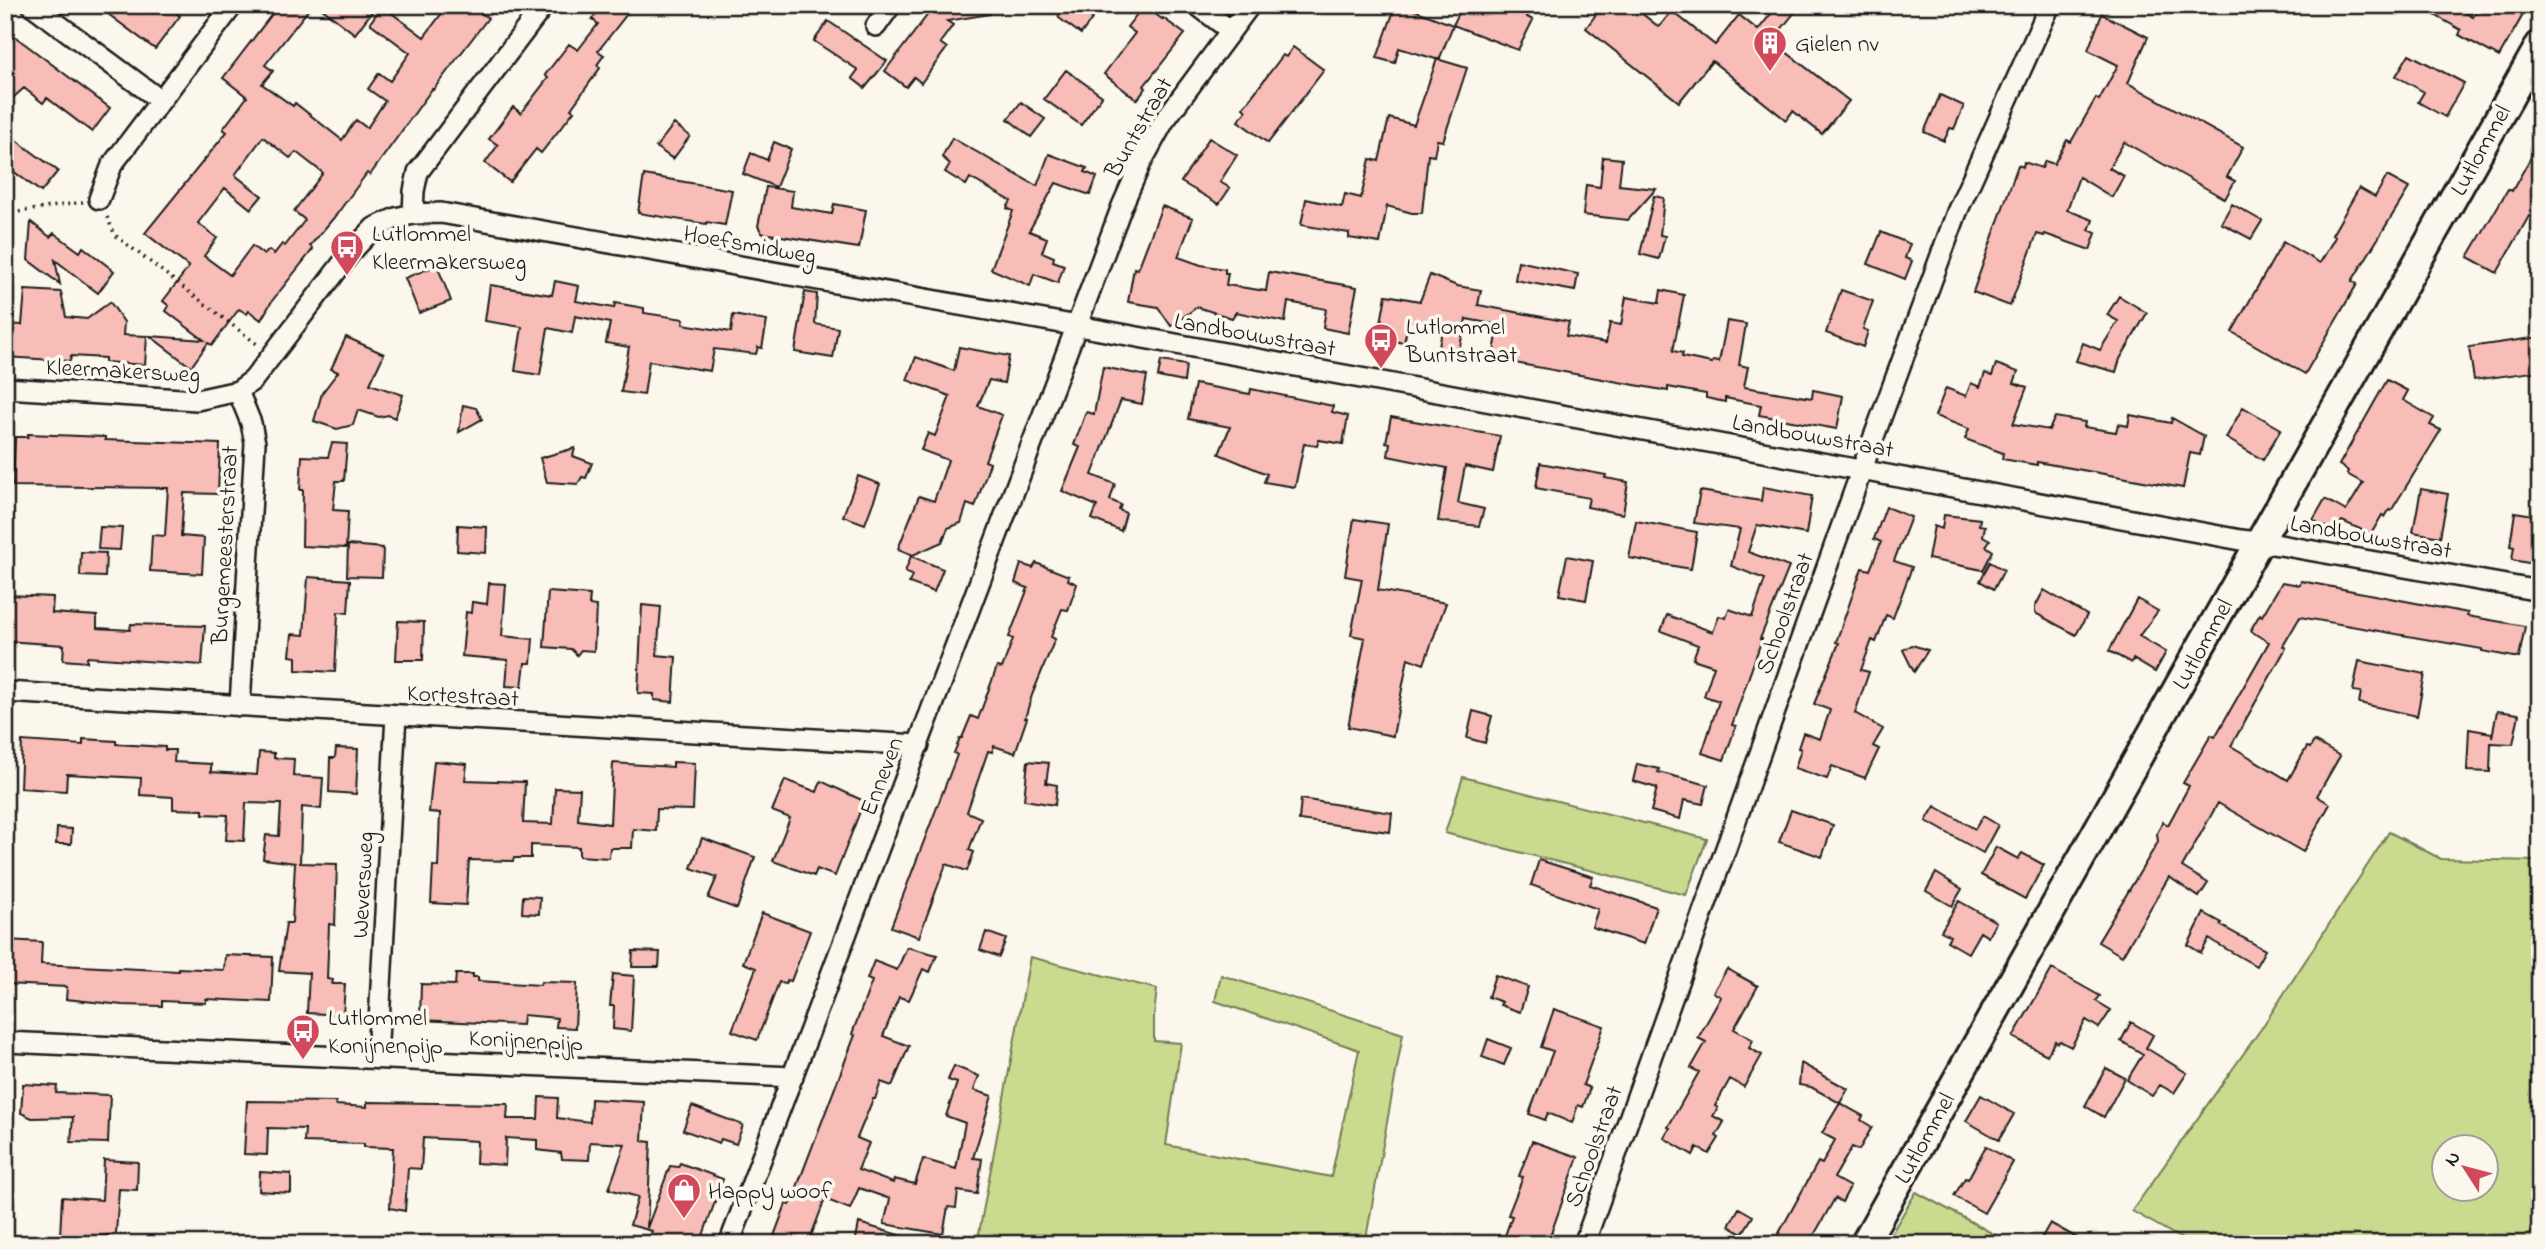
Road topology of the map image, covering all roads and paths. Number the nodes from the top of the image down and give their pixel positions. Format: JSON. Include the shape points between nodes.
{"nodes":[{"id":1,"x":32,"y":5,"type":"edge"},
{"id":2,"x":233,"y":5,"type":"edge"},
{"id":3,"x":544,"y":5,"type":"edge"},
{"id":4,"x":891,"y":5,"type":"edge"},
{"id":5,"x":1197,"y":5,"type":"edge"},
{"id":6,"x":1250,"y":5,"type":"edge"},
{"id":7,"x":2050,"y":5,"type":"edge"},
{"id":8,"x":876,"y":26,"type":"dead end"},
{"id":9,"x":1231,"y":31,"type":"junction"},
{"id":10,"x":2540,"y":44,"type":"edge"},
{"id":11,"x":160,"y":100,"type":"junction"},
{"id":12,"x":99,"y":199,"type":"junction"},
{"id":13,"x":5,"y":214,"type":"edge"},
{"id":14,"x":413,"y":214,"type":"junction"},
{"id":15,"x":1078,"y":326,"type":"junction"},
{"id":16,"x":273,"y":356,"type":"junction"},
{"id":17,"x":5,"y":388,"type":"edge"},
{"id":18,"x":238,"y":391,"type":"junction"},
{"id":19,"x":1862,"y":469,"type":"junction"},
{"id":20,"x":2259,"y":542,"type":"junction"},
{"id":21,"x":2540,"y":591,"type":"edge"},
{"id":22,"x":5,"y":692,"type":"edge"},
{"id":23,"x":240,"y":706,"type":"junction"},
{"id":24,"x":396,"y":715,"type":"junction"},
{"id":25,"x":919,"y":745,"type":"junction"},
{"id":26,"x":5,"y":1042,"type":"edge"},
{"id":27,"x":377,"y":1058,"type":"junction"},
{"id":28,"x":793,"y":1077,"type":"junction"},
{"id":29,"x":729,"y":1244,"type":"edge"},
{"id":30,"x":1584,"y":1244,"type":"edge"},
{"id":31,"x":1864,"y":1244,"type":"edge"}],
"edges":[{"from":1,"to":11,"type":"street"},
{"from":2,"to":11,"type":"street"},
{"from":3,"to":14,"type":"street","via":[[418,172]]},
{"from":4,"to":8,"type":"street"},
{"from":5,"to":9,"type":"street"},
{"from":6,"to":9,"type":"street","name":"Buntstraat"},
{"from":7,"to":19,"type":"street","name":"Schoolstraat","via":[[1957,212]]},
{"from":9,"to":15,"type":"street","name":"Buntstraat","via":[[1164,121],[1141,163]]},
{"from":10,"to":20,"type":"main road","name":"Lutlommel"},
{"from":11,"to":12,"type":"street","via":[[111,165]]},
{"from":12,"to":13,"type":"path"},
{"from":12,"to":16,"type":"path","via":[[115,235]]},
{"from":14,"to":15,"type":"street","name":"Hoefsmidweg","via":[[441,214]]},
{"from":14,"to":16,"type":"street","via":[[374,228]]},
{"from":15,"to":19,"type":"street","name":"Landbouwstraat"},
{"from":15,"to":25,"type":"street","name":"Enneven"},
{"from":16,"to":18,"type":"street"},
{"from":17,"to":18,"type":"street","name":"Kleermakersweg","via":[[197,400]]},
{"from":18,"to":23,"type":"street","name":"Burgemeesterstraat","via":[[255,443]]},
{"from":19,"to":20,"type":"street","name":"Landbouwstraat"},
{"from":19,"to":30,"type":"street","name":"Schoolstraat"},
{"from":20,"to":21,"type":"street","name":"Landbouwstraat"},
{"from":20,"to":31,"type":"main road","name":"Lutlommel"},
{"from":22,"to":23,"type":"street","name":"Kortestraat"},
{"from":23,"to":24,"type":"street","name":"Kortestraat"},
{"from":24,"to":25,"type":"street","name":"Kortestraat"},
{"from":24,"to":27,"type":"street","name":"Weversweg"},
{"from":25,"to":28,"type":"street","name":"Enneven"},
{"from":26,"to":27,"type":"street","name":"Konijnenpijp"},
{"from":27,"to":28,"type":"street","name":"Konijnenpijp"},
{"from":28,"to":29,"type":"street","name":"Enneven"}]}
